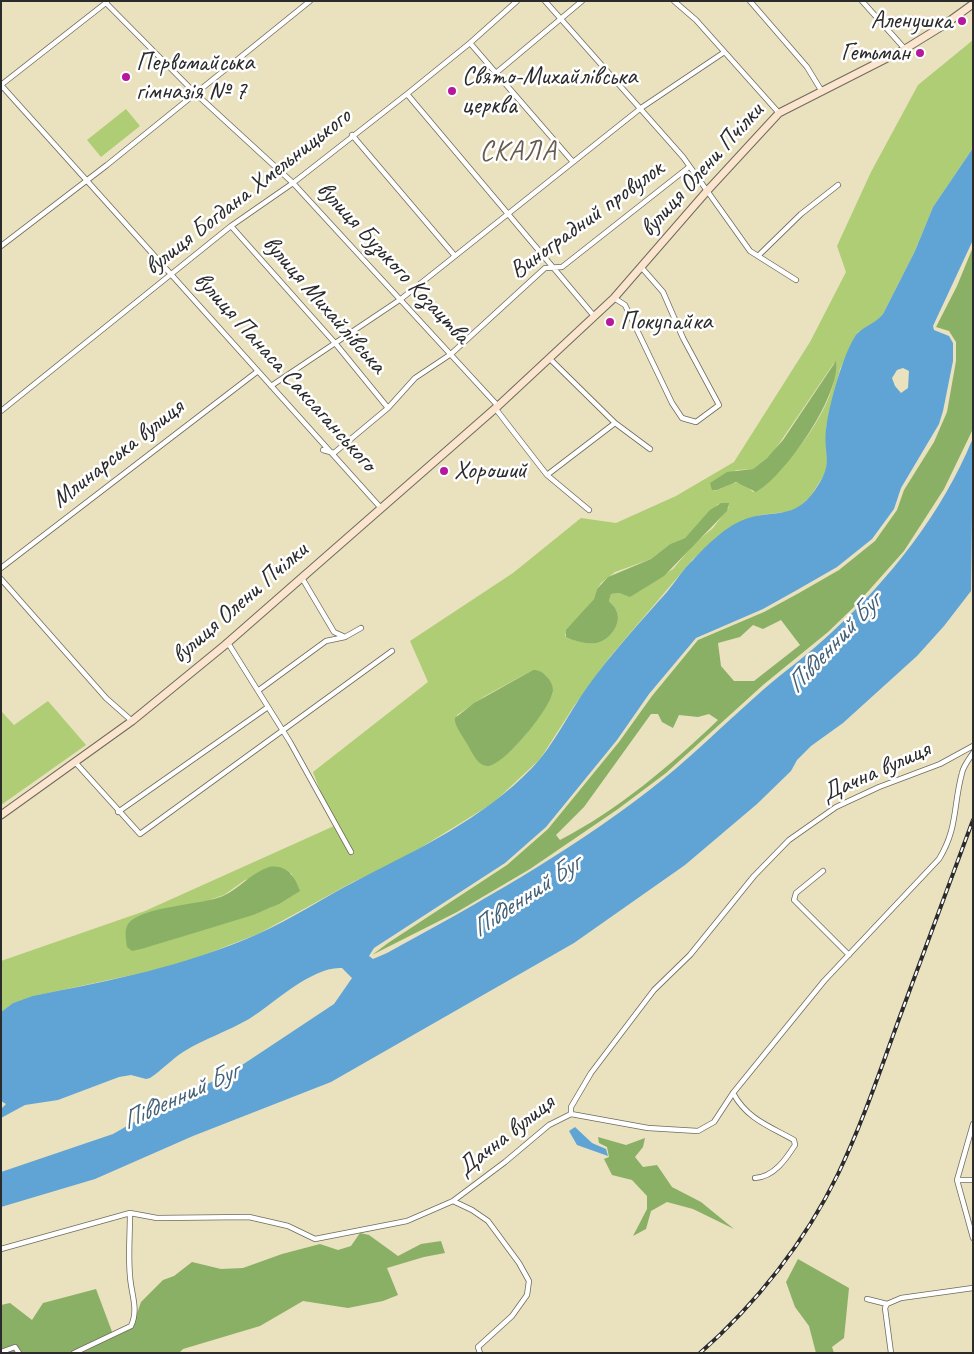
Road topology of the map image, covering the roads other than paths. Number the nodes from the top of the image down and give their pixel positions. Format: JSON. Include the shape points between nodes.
{"nodes":[{"id":1,"x":310,"y":1,"type":"edge"},
{"id":2,"x":517,"y":1,"type":"edge"},
{"id":3,"x":545,"y":1,"type":"edge"},
{"id":4,"x":582,"y":1,"type":"edge"},
{"id":5,"x":674,"y":1,"type":"edge"},
{"id":6,"x":750,"y":1,"type":"edge"},
{"id":7,"x":862,"y":1,"type":"edge"},
{"id":8,"x":107,"y":2,"type":"edge"},
{"id":9,"x":973,"y":4,"type":"edge"},
{"id":10,"x":559,"y":19,"type":"junction"},
{"id":11,"x":470,"y":43,"type":"junction"},
{"id":12,"x":905,"y":49,"type":"junction"},
{"id":13,"x":723,"y":53,"type":"junction"},
{"id":14,"x":496,"y":73,"type":"junction"},
{"id":15,"x":1,"y":85,"type":"edge"},
{"id":16,"x":821,"y":90,"type":"junction"},
{"id":17,"x":195,"y":93,"type":"junction"},
{"id":18,"x":406,"y":94,"type":"junction"},
{"id":19,"x":641,"y":108,"type":"junction"},
{"id":20,"x":779,"y":113,"type":"junction"},
{"id":21,"x":352,"y":135,"type":"junction"},
{"id":22,"x":573,"y":162,"type":"junction"},
{"id":23,"x":689,"y":167,"type":"junction"},
{"id":24,"x":88,"y":179,"type":"junction"},
{"id":25,"x":293,"y":183,"type":"junction"},
{"id":26,"x":838,"y":185,"type":"dead end"},
{"id":27,"x":707,"y":191,"type":"junction"},
{"id":28,"x":508,"y":214,"type":"junction"},
{"id":29,"x":231,"y":226,"type":"junction"},
{"id":30,"x":1,"y":246,"type":"edge"},
{"id":31,"x":455,"y":256,"type":"junction"},
{"id":32,"x":758,"y":256,"type":"junction"},
{"id":33,"x":554,"y":268,"type":"junction"},
{"id":34,"x":642,"y":268,"type":"junction"},
{"id":35,"x":171,"y":274,"type":"junction"},
{"id":36,"x":796,"y":280,"type":"dead end"},
{"id":37,"x":614,"y":298,"type":"junction"},
{"id":38,"x":401,"y":299,"type":"junction"},
{"id":39,"x":594,"y":316,"type":"junction"},
{"id":40,"x":335,"y":343,"type":"junction"},
{"id":41,"x":451,"y":354,"type":"junction"},
{"id":42,"x":548,"y":358,"type":"junction"},
{"id":43,"x":258,"y":371,"type":"junction"},
{"id":44,"x":271,"y":386,"type":"junction"},
{"id":45,"x":496,"y":407,"type":"junction"},
{"id":46,"x":388,"y":408,"type":"junction"},
{"id":47,"x":1,"y":411,"type":"edge"},
{"id":48,"x":615,"y":423,"type":"junction"},
{"id":49,"x":650,"y":449,"type":"dead end"},
{"id":50,"x":323,"y":450,"type":"dead end"},
{"id":51,"x":334,"y":453,"type":"junction"},
{"id":52,"x":547,"y":475,"type":"junction"},
{"id":53,"x":380,"y":507,"type":"junction"},
{"id":54,"x":589,"y":510,"type":"dead end"},
{"id":55,"x":1,"y":568,"type":"edge"},
{"id":56,"x":302,"y":578,"type":"junction"},
{"id":57,"x":1,"y":579,"type":"edge"},
{"id":58,"x":361,"y":628,"type":"dead end"},
{"id":59,"x":345,"y":637,"type":"junction"},
{"id":60,"x":228,"y":643,"type":"junction"},
{"id":61,"x":392,"y":651,"type":"dead end"},
{"id":62,"x":259,"y":690,"type":"junction"},
{"id":63,"x":268,"y":707,"type":"junction"},
{"id":64,"x":132,"y":721,"type":"junction"},
{"id":65,"x":283,"y":731,"type":"junction"},
{"id":66,"x":973,"y":746,"type":"edge"},
{"id":67,"x":973,"y":753,"type":"edge"},
{"id":68,"x":75,"y":762,"type":"junction"},
{"id":69,"x":118,"y":812,"type":"junction"},
{"id":70,"x":1,"y":815,"type":"edge"},
{"id":71,"x":351,"y":852,"type":"dead end"},
{"id":72,"x":823,"y":871,"type":"dead end"},
{"id":73,"x":849,"y":955,"type":"junction"},
{"id":74,"x":733,"y":1093,"type":"junction"},
{"id":75,"x":571,"y":1114,"type":"junction"},
{"id":76,"x":973,"y":1124,"type":"edge"},
{"id":77,"x":756,"y":1178,"type":"dead end"},
{"id":78,"x":956,"y":1180,"type":"junction"},
{"id":79,"x":973,"y":1180,"type":"edge"},
{"id":80,"x":453,"y":1201,"type":"junction"},
{"id":81,"x":130,"y":1213,"type":"junction"},
{"id":82,"x":973,"y":1238,"type":"edge"},
{"id":83,"x":1,"y":1249,"type":"edge"},
{"id":84,"x":973,"y":1288,"type":"edge"},
{"id":85,"x":867,"y":1299,"type":"dead end"},
{"id":86,"x":886,"y":1304,"type":"junction"},
{"id":87,"x":1,"y":1352,"type":"edge"},
{"id":88,"x":19,"y":1353,"type":"edge"},
{"id":89,"x":74,"y":1353,"type":"edge"},
{"id":90,"x":480,"y":1353,"type":"edge"},
{"id":91,"x":891,"y":1353,"type":"edge"}],
"edges":[{"from":1,"to":17,"type":"street"},
{"from":2,"to":11,"type":"street","name":"вулиця Богдана Хмельницького"},
{"from":3,"to":10,"type":"street"},
{"from":4,"to":10,"type":"street"},
{"from":5,"to":13,"type":"street","via":[[696,20]]},
{"from":6,"to":16,"type":"street","via":[[807,67]]},
{"from":7,"to":12,"type":"street"},
{"from":8,"to":15,"type":"street"},
{"from":8,"to":17,"type":"street","name":"вулиця Бузького Козацтва"},
{"from":9,"to":12,"type":"street","name":"вулиця Олени Пчілки"},
{"from":10,"to":14,"type":"street"},
{"from":10,"to":19,"type":"street"},
{"from":11,"to":14,"type":"street"},
{"from":11,"to":18,"type":"street","name":"вулиця Богдана Хмельницького"},
{"from":12,"to":16,"type":"street","name":"вулиця Олени Пчілки"},
{"from":13,"to":19,"type":"street"},
{"from":13,"to":20,"type":"street"},
{"from":14,"to":22,"type":"street"},
{"from":15,"to":24,"type":"street","name":"вулиця Панаса Саксаганського"},
{"from":16,"to":20,"type":"street","name":"вулиця Олени Пчілки"},
{"from":17,"to":24,"type":"street"},
{"from":17,"to":25,"type":"street","name":"вулиця Бузького Козацтва"},
{"from":18,"to":21,"type":"street","name":"вулиця Богдана Хмельницького"},
{"from":18,"to":28,"type":"street"},
{"from":19,"to":22,"type":"street"},
{"from":19,"to":23,"type":"street"},
{"from":20,"to":27,"type":"street","name":"вулиця Олени Пчілки"},
{"from":21,"to":25,"type":"street","name":"вулиця Богдана Хмельницького"},
{"from":21,"to":31,"type":"street"},
{"from":22,"to":28,"type":"street"},
{"from":23,"to":27,"type":"street"},
{"from":23,"to":33,"type":"street","name":"Виноградний провулок","via":[[562,267]]},
{"from":24,"to":30,"type":"street"},
{"from":24,"to":35,"type":"street","name":"вулиця Панаса Саксаганського"},
{"from":25,"to":29,"type":"street","name":"вулиця Богдана Хмельницького"},
{"from":25,"to":38,"type":"street","name":"вулиця Бузького Козацтва"},
{"from":26,"to":32,"type":"street","via":[[801,214]]},
{"from":27,"to":32,"type":"street","via":[[750,252]]},
{"from":27,"to":34,"type":"street","name":"вулиця Олени Пчілки"},
{"from":28,"to":31,"type":"street"},
{"from":28,"to":33,"type":"street"},
{"from":29,"to":35,"type":"street","name":"вулиця Богдана Хмельницького"},
{"from":29,"to":40,"type":"street","name":"вулиця Михайлівська"},
{"from":31,"to":38,"type":"street"},
{"from":32,"to":36,"type":"street"},
{"from":33,"to":39,"type":"street"},
{"from":33,"to":41,"type":"street","name":"Виноградний провулок","via":[[545,268]]},
{"from":34,"to":37,"type":"street","name":"вулиця Олени Пчілки"},
{"from":34,"to":37,"type":"street","via":[[663,292],[683,338],[719,405],[696,422],[682,418],[625,305]]},
{"from":35,"to":43,"type":"street","name":"вулиця Панаса Саксаганського"},
{"from":35,"to":47,"type":"street","name":"вулиця Богдана Хмельницького"},
{"from":37,"to":39,"type":"street","name":"вулиця Олени Пчілки"},
{"from":38,"to":40,"type":"street"},
{"from":38,"to":41,"type":"street","name":"вулиця Бузького Козацтва"},
{"from":39,"to":42,"type":"street","name":"вулиця Олени Пчілки"},
{"from":40,"to":44,"type":"street"},
{"from":40,"to":46,"type":"street","name":"вулиця Михайлівська"},
{"from":41,"to":45,"type":"street","name":"вулиця Бузького Козацтва"},
{"from":41,"to":46,"type":"street","name":"Виноградний провулок","via":[[415,378]]},
{"from":42,"to":45,"type":"street","name":"вулиця Олени Пчілки"},
{"from":42,"to":48,"type":"street"},
{"from":43,"to":44,"type":"street","name":"вулиця Панаса Саксаганського"},
{"from":43,"to":55,"type":"street","name":"Млинарська вулиця"},
{"from":44,"to":51,"type":"street","name":"вулиця Панаса Саксаганського"},
{"from":45,"to":52,"type":"street"},
{"from":45,"to":53,"type":"street","name":"вулиця Олени Пчілки"},
{"from":46,"to":51,"type":"street","name":"Виноградний провулок"},
{"from":48,"to":49,"type":"street"},
{"from":48,"to":52,"type":"street"},
{"from":50,"to":51,"type":"street"},
{"from":51,"to":53,"type":"street","name":"вулиця Панаса Саксаганського"},
{"from":52,"to":54,"type":"street"},
{"from":53,"to":56,"type":"street","name":"вулиця Олени Пчілки"},
{"from":56,"to":59,"type":"street","via":[[334,632]]},
{"from":56,"to":60,"type":"street","name":"вулиця Олени Пчілки"},
{"from":57,"to":64,"type":"street","via":[[106,698]]},
{"from":58,"to":59,"type":"street"},
{"from":59,"to":62,"type":"street","via":[[326,641]]},
{"from":60,"to":62,"type":"street"},
{"from":60,"to":64,"type":"street","name":"вулиця Олени Пчілки"},
{"from":61,"to":65,"type":"street"},
{"from":62,"to":63,"type":"street"},
{"from":63,"to":65,"type":"street"},
{"from":63,"to":69,"type":"street"},
{"from":64,"to":68,"type":"street","name":"вулиця Олени Пчілки"},
{"from":65,"to":69,"type":"street","via":[[140,834]]},
{"from":65,"to":71,"type":"street"},
{"from":66,"to":75,"type":"street","name":"Дачна вулиця","via":[[940,764],[836,807],[789,840],[754,876],[690,955],[654,990],[591,1073],[571,1106]]},
{"from":67,"to":73,"type":"street","via":[[962,772],[956,819],[947,846],[939,859]]},
{"from":68,"to":69,"type":"street"},
{"from":68,"to":70,"type":"street","name":"вулиця Олени Пчілки"},
{"from":72,"to":73,"type":"street","via":[[796,893],[794,900]]},
{"from":73,"to":74,"type":"street"},
{"from":74,"to":75,"type":"street","via":[[714,1122],[698,1131],[648,1128]]},
{"from":74,"to":77,"type":"street","via":[[746,1112],[794,1140],[795,1145],[773,1172],[764,1178]]},
{"from":75,"to":80,"type":"street","name":"Дачна вулиця","via":[[549,1125]]},
{"from":76,"to":78,"type":"street"},
{"from":78,"to":79,"type":"street"},
{"from":78,"to":82,"type":"street"},
{"from":80,"to":81,"type":"street","name":"Дачна вулиця","via":[[407,1221],[315,1239],[288,1226],[249,1218],[157,1218]]},
{"from":80,"to":90,"type":"street","via":[[488,1221],[529,1281],[527,1295],[512,1316],[478,1347]]},
{"from":81,"to":83,"type":"street"},
{"from":81,"to":89,"type":"street","via":[[129,1276],[136,1310],[134,1320],[131,1326]]},
{"from":84,"to":86,"type":"street","via":[[901,1298]]},
{"from":85,"to":86,"type":"street"},
{"from":86,"to":91,"type":"street"},
{"from":87,"to":88,"type":"street","via":[[16,1347]]}]}
